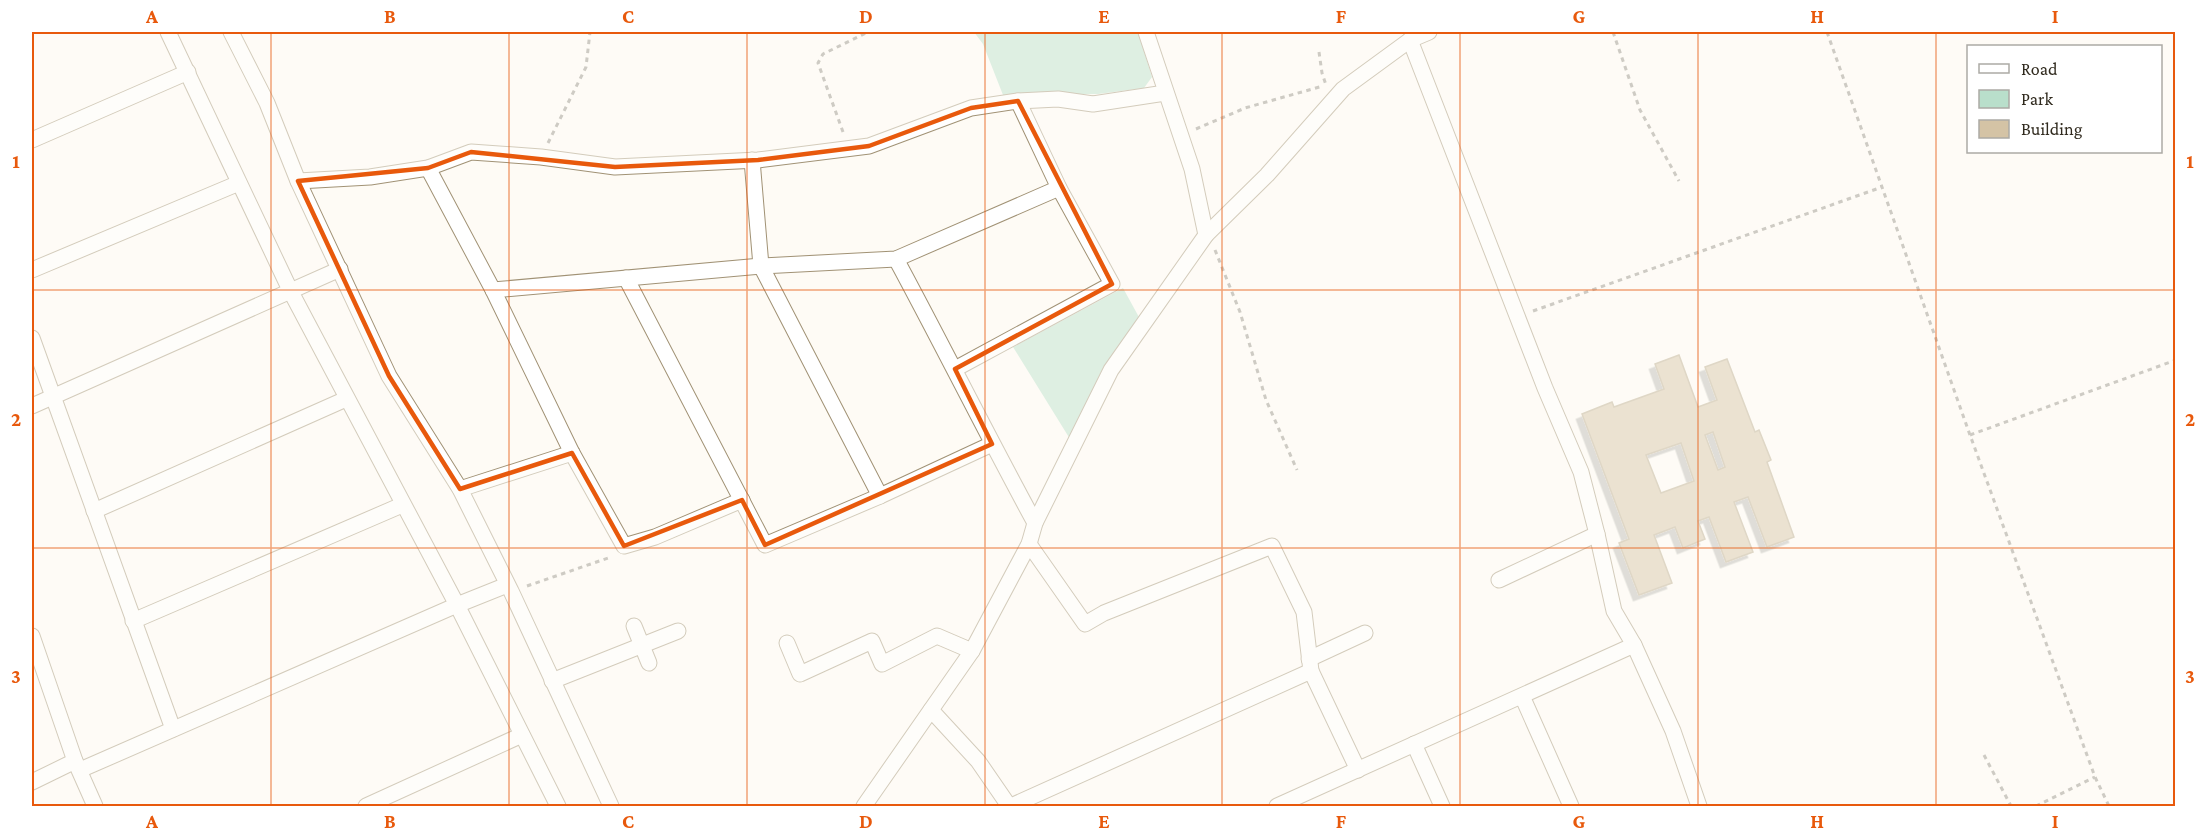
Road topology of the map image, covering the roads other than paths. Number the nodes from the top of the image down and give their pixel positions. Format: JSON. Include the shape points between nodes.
{"nodes":[{"id":1,"x":168,"y":32,"type":"edge"},
{"id":2,"x":231,"y":32,"type":"edge"},
{"id":3,"x":1146,"y":32,"type":"edge"},
{"id":4,"x":1429,"y":32,"type":"edge"},
{"id":5,"x":1410,"y":40,"type":"junction"},
{"id":6,"x":188,"y":72,"type":"junction"},
{"id":7,"x":1165,"y":93,"type":"junction"},
{"id":8,"x":1018,"y":101,"type":"junction"},
{"id":9,"x":32,"y":141,"type":"edge"},
{"id":10,"x":752,"y":160,"type":"junction"},
{"id":11,"x":428,"y":168,"type":"junction"},
{"id":12,"x":298,"y":181,"type":"junction"},
{"id":13,"x":239,"y":183,"type":"junction"},
{"id":14,"x":1059,"y":188,"type":"junction"},
{"id":15,"x":1206,"y":235,"type":"junction"},
{"id":16,"x":896,"y":259,"type":"junction"},
{"id":17,"x":760,"y":267,"type":"junction"},
{"id":18,"x":340,"y":269,"type":"junction"},
{"id":19,"x":32,"y":270,"type":"edge"},
{"id":20,"x":626,"y":278,"type":"junction"},
{"id":21,"x":493,"y":290,"type":"junction"},
{"id":22,"x":291,"y":292,"type":"junction"},
{"id":23,"x":32,"y":338,"type":"edge"},
{"id":24,"x":955,"y":369,"type":"junction"},
{"id":25,"x":52,"y":397,"type":"junction"},
{"id":26,"x":346,"y":399,"type":"junction"},
{"id":27,"x":32,"y":406,"type":"edge"},
{"id":28,"x":992,"y":444,"type":"junction"},
{"id":29,"x":573,"y":453,"type":"junction"},
{"id":30,"x":460,"y":489,"type":"junction"},
{"id":31,"x":880,"y":496,"type":"junction"},
{"id":32,"x":742,"y":500,"type":"junction"},
{"id":33,"x":402,"y":505,"type":"junction"},
{"id":34,"x":94,"y":511,"type":"junction"},
{"id":35,"x":1035,"y":523,"type":"junction"},
{"id":36,"x":1598,"y":534,"type":"junction"},
{"id":37,"x":1029,"y":544,"type":"junction"},
{"id":38,"x":1499,"y":580,"type":"dead end"},
{"id":39,"x":509,"y":588,"type":"junction"},
{"id":40,"x":457,"y":605,"type":"junction"},
{"id":41,"x":133,"y":621,"type":"junction"},
{"id":42,"x":634,"y":626,"type":"dead end"},
{"id":43,"x":678,"y":630,"type":"dead end"},
{"id":44,"x":1365,"y":633,"type":"dead end"},
{"id":45,"x":32,"y":636,"type":"edge"},
{"id":46,"x":787,"y":643,"type":"dead end"},
{"id":47,"x":642,"y":645,"type":"junction"},
{"id":48,"x":1634,"y":645,"type":"junction"},
{"id":49,"x":972,"y":651,"type":"junction"},
{"id":50,"x":649,"y":663,"type":"dead end"},
{"id":51,"x":1310,"y":665,"type":"junction"},
{"id":52,"x":552,"y":681,"type":"junction"},
{"id":53,"x":1522,"y":696,"type":"junction"},
{"id":54,"x":931,"y":710,"type":"junction"},
{"id":55,"x":173,"y":729,"type":"junction"},
{"id":56,"x":522,"y":735,"type":"junction"},
{"id":57,"x":1414,"y":744,"type":"junction"},
{"id":58,"x":77,"y":766,"type":"junction"},
{"id":59,"x":1358,"y":770,"type":"junction"},
{"id":60,"x":32,"y":782,"type":"edge"},
{"id":61,"x":1305,"y":801,"type":"edge"},
{"id":62,"x":95,"y":807,"type":"edge"},
{"id":63,"x":366,"y":807,"type":"edge"},
{"id":64,"x":558,"y":807,"type":"edge"},
{"id":65,"x":611,"y":807,"type":"edge"},
{"id":66,"x":864,"y":807,"type":"edge"},
{"id":67,"x":1010,"y":807,"type":"edge"},
{"id":68,"x":1277,"y":807,"type":"edge"},
{"id":69,"x":1442,"y":807,"type":"edge"},
{"id":70,"x":1571,"y":807,"type":"edge"},
{"id":71,"x":1699,"y":807,"type":"edge"}],
"edges":[{"from":1,"to":6,"type":"street"},
{"from":2,"to":12,"type":"street","via":[[267,103]]},
{"from":3,"to":7,"type":"street"},
{"from":4,"to":5,"type":"street"},
{"from":5,"to":15,"type":"street","via":[[1343,89],[1331,91],[1267,175]]},
{"from":5,"to":36,"type":"street","via":[[1581,472]]},
{"from":6,"to":9,"type":"street"},
{"from":6,"to":13,"type":"street"},
{"from":7,"to":8,"type":"street","via":[[1093,104],[1058,99]]},
{"from":7,"to":15,"type":"street","via":[[1192,170]]},
{"from":8,"to":10,"type":"street","via":[[971,108],[869,146]]},
{"from":8,"to":14,"type":"street"},
{"from":10,"to":11,"type":"street","via":[[615,167],[471,152]]},
{"from":10,"to":17,"type":"street"},
{"from":11,"to":12,"type":"street","via":[[370,177]]},
{"from":11,"to":21,"type":"street"},
{"from":12,"to":18,"type":"street"},
{"from":13,"to":19,"type":"street"},
{"from":13,"to":22,"type":"street"},
{"from":14,"to":16,"type":"street"},
{"from":14,"to":24,"type":"street","via":[[1112,284]]},
{"from":15,"to":35,"type":"street","via":[[1111,370]]},
{"from":16,"to":17,"type":"street"},
{"from":16,"to":24,"type":"street"},
{"from":17,"to":20,"type":"street"},
{"from":17,"to":31,"type":"street"},
{"from":18,"to":22,"type":"street"},
{"from":18,"to":30,"type":"street","via":[[389,376]]},
{"from":20,"to":21,"type":"street"},
{"from":20,"to":32,"type":"street"},
{"from":21,"to":29,"type":"street"},
{"from":22,"to":25,"type":"street"},
{"from":22,"to":26,"type":"street"},
{"from":23,"to":25,"type":"street"},
{"from":24,"to":28,"type":"street"},
{"from":25,"to":27,"type":"street"},
{"from":25,"to":34,"type":"street"},
{"from":26,"to":33,"type":"street"},
{"from":26,"to":34,"type":"street"},
{"from":28,"to":31,"type":"street"},
{"from":28,"to":35,"type":"street"},
{"from":29,"to":30,"type":"street"},
{"from":29,"to":32,"type":"street","via":[[624,546]]},
{"from":30,"to":39,"type":"street"},
{"from":31,"to":32,"type":"street","via":[[765,545]]},
{"from":33,"to":40,"type":"street"},
{"from":33,"to":41,"type":"street"},
{"from":34,"to":41,"type":"street"},
{"from":35,"to":37,"type":"street"},
{"from":36,"to":38,"type":"street"},
{"from":36,"to":48,"type":"street","via":[[1614,611]]},
{"from":37,"to":49,"type":"street"},
{"from":37,"to":51,"type":"street","via":[[1085,624],[1104,612],[1272,546],[1304,612]]},
{"from":39,"to":40,"type":"street"},
{"from":39,"to":52,"type":"street"},
{"from":40,"to":55,"type":"street"},
{"from":40,"to":56,"type":"street"},
{"from":41,"to":55,"type":"street"},
{"from":42,"to":47,"type":"street"},
{"from":43,"to":47,"type":"street"},
{"from":44,"to":51,"type":"street"},
{"from":45,"to":58,"type":"street"},
{"from":46,"to":49,"type":"street","via":[[800,674],[872,641],[882,664],[938,636]]},
{"from":47,"to":50,"type":"street"},
{"from":47,"to":52,"type":"street"},
{"from":48,"to":53,"type":"street"},
{"from":48,"to":71,"type":"street","via":[[1673,731]]},
{"from":49,"to":54,"type":"street"},
{"from":51,"to":59,"type":"street"},
{"from":51,"to":67,"type":"street"},
{"from":52,"to":65,"type":"street"},
{"from":53,"to":57,"type":"street"},
{"from":53,"to":70,"type":"street"},
{"from":54,"to":66,"type":"street"},
{"from":54,"to":67,"type":"street","via":[[978,761]]},
{"from":55,"to":58,"type":"street"},
{"from":56,"to":63,"type":"street"},
{"from":56,"to":64,"type":"street"},
{"from":57,"to":59,"type":"street"},
{"from":57,"to":69,"type":"street"},
{"from":58,"to":60,"type":"street"},
{"from":58,"to":62,"type":"street"},
{"from":59,"to":61,"type":"street"},
{"from":61,"to":68,"type":"street"}]}
